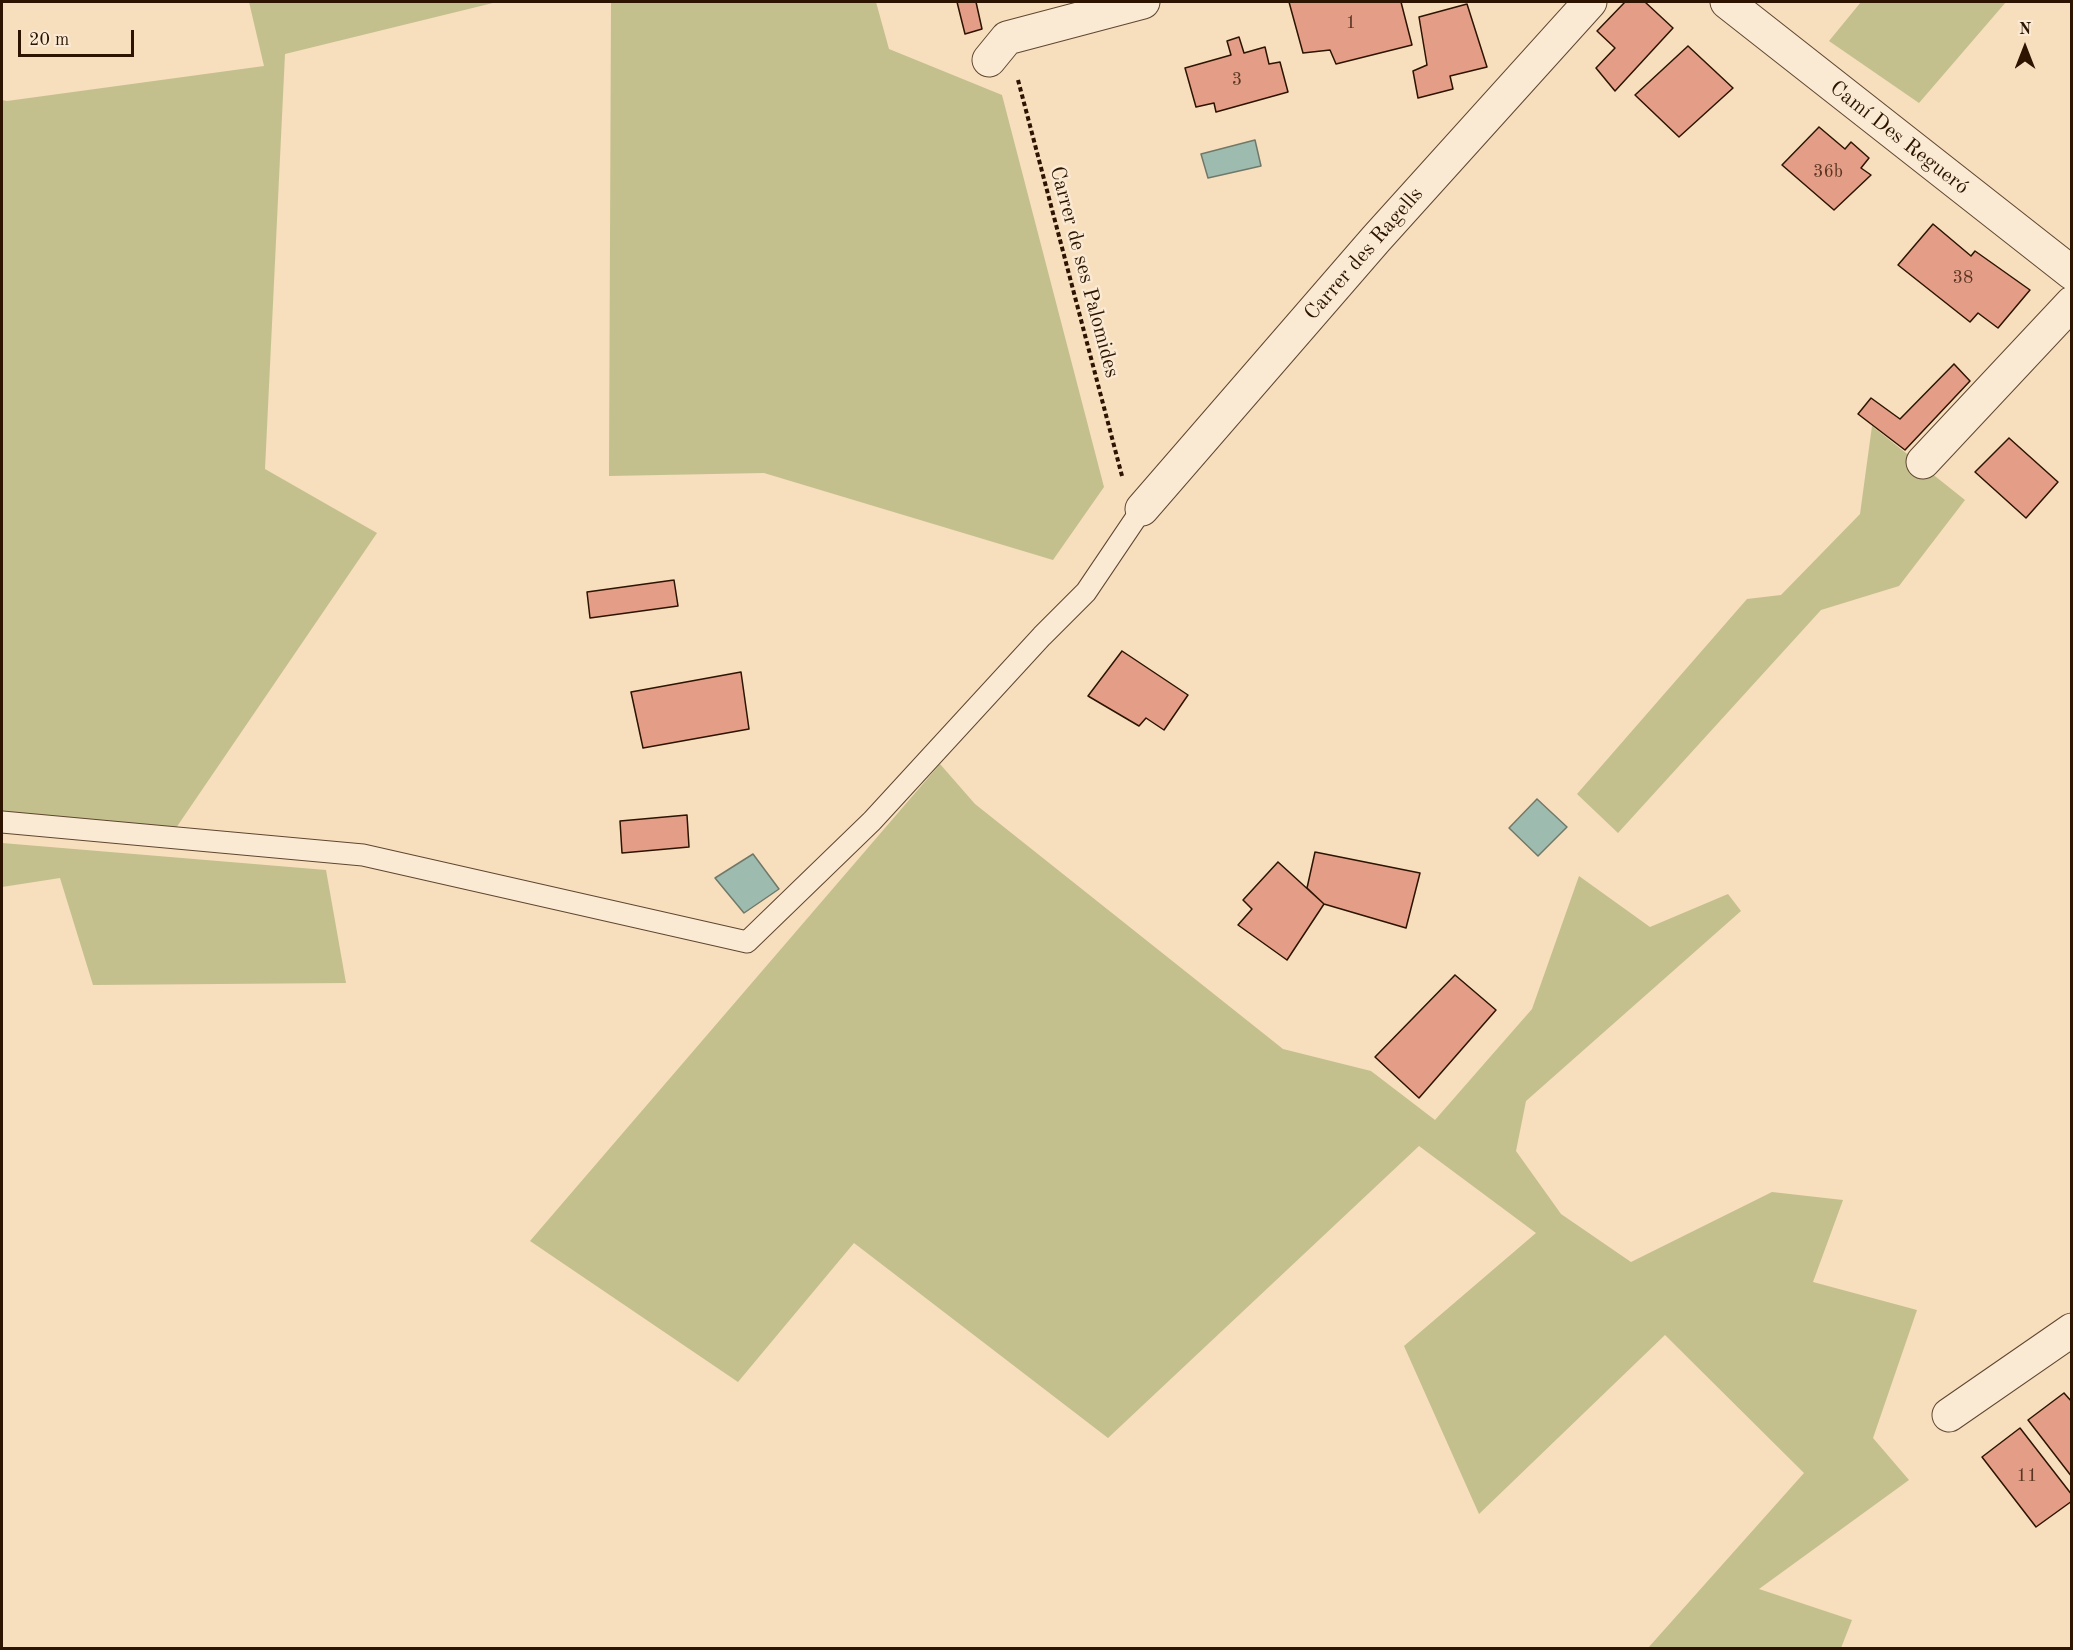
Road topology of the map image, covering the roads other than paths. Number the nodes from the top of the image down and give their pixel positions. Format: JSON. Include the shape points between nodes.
{"nodes":[{"id":1,"x":1143,"y":2,"type":"edge"},
{"id":2,"x":1590,"y":2,"type":"edge"},
{"id":3,"x":1726,"y":2,"type":"edge"},
{"id":4,"x":998,"y":49,"type":"road end"},
{"id":5,"x":2072,"y":273,"type":"edge"},
{"id":6,"x":2072,"y":303,"type":"edge"},
{"id":7,"x":1923,"y":462,"type":"dead end"},
{"id":8,"x":1142,"y":509,"type":"joint"},
{"id":9,"x":2,"y":822,"type":"edge"},
{"id":10,"x":2072,"y":1330,"type":"edge"},
{"id":11,"x":1949,"y":1415,"type":"dead end"}],
"edges":[{"from":1,"to":4,"type":"street"},
{"from":2,"to":8,"type":"street","name":"Carrer des Ragells","via":[[1376,238]]},
{"from":3,"to":5,"type":"street","name":"Camí Des Regueró"},
{"from":6,"to":7,"type":"street"},
{"from":8,"to":9,"type":"lane","via":[[1086,592],[872,821],[747,942],[363,855]]},
{"from":10,"to":11,"type":"street"}]}
